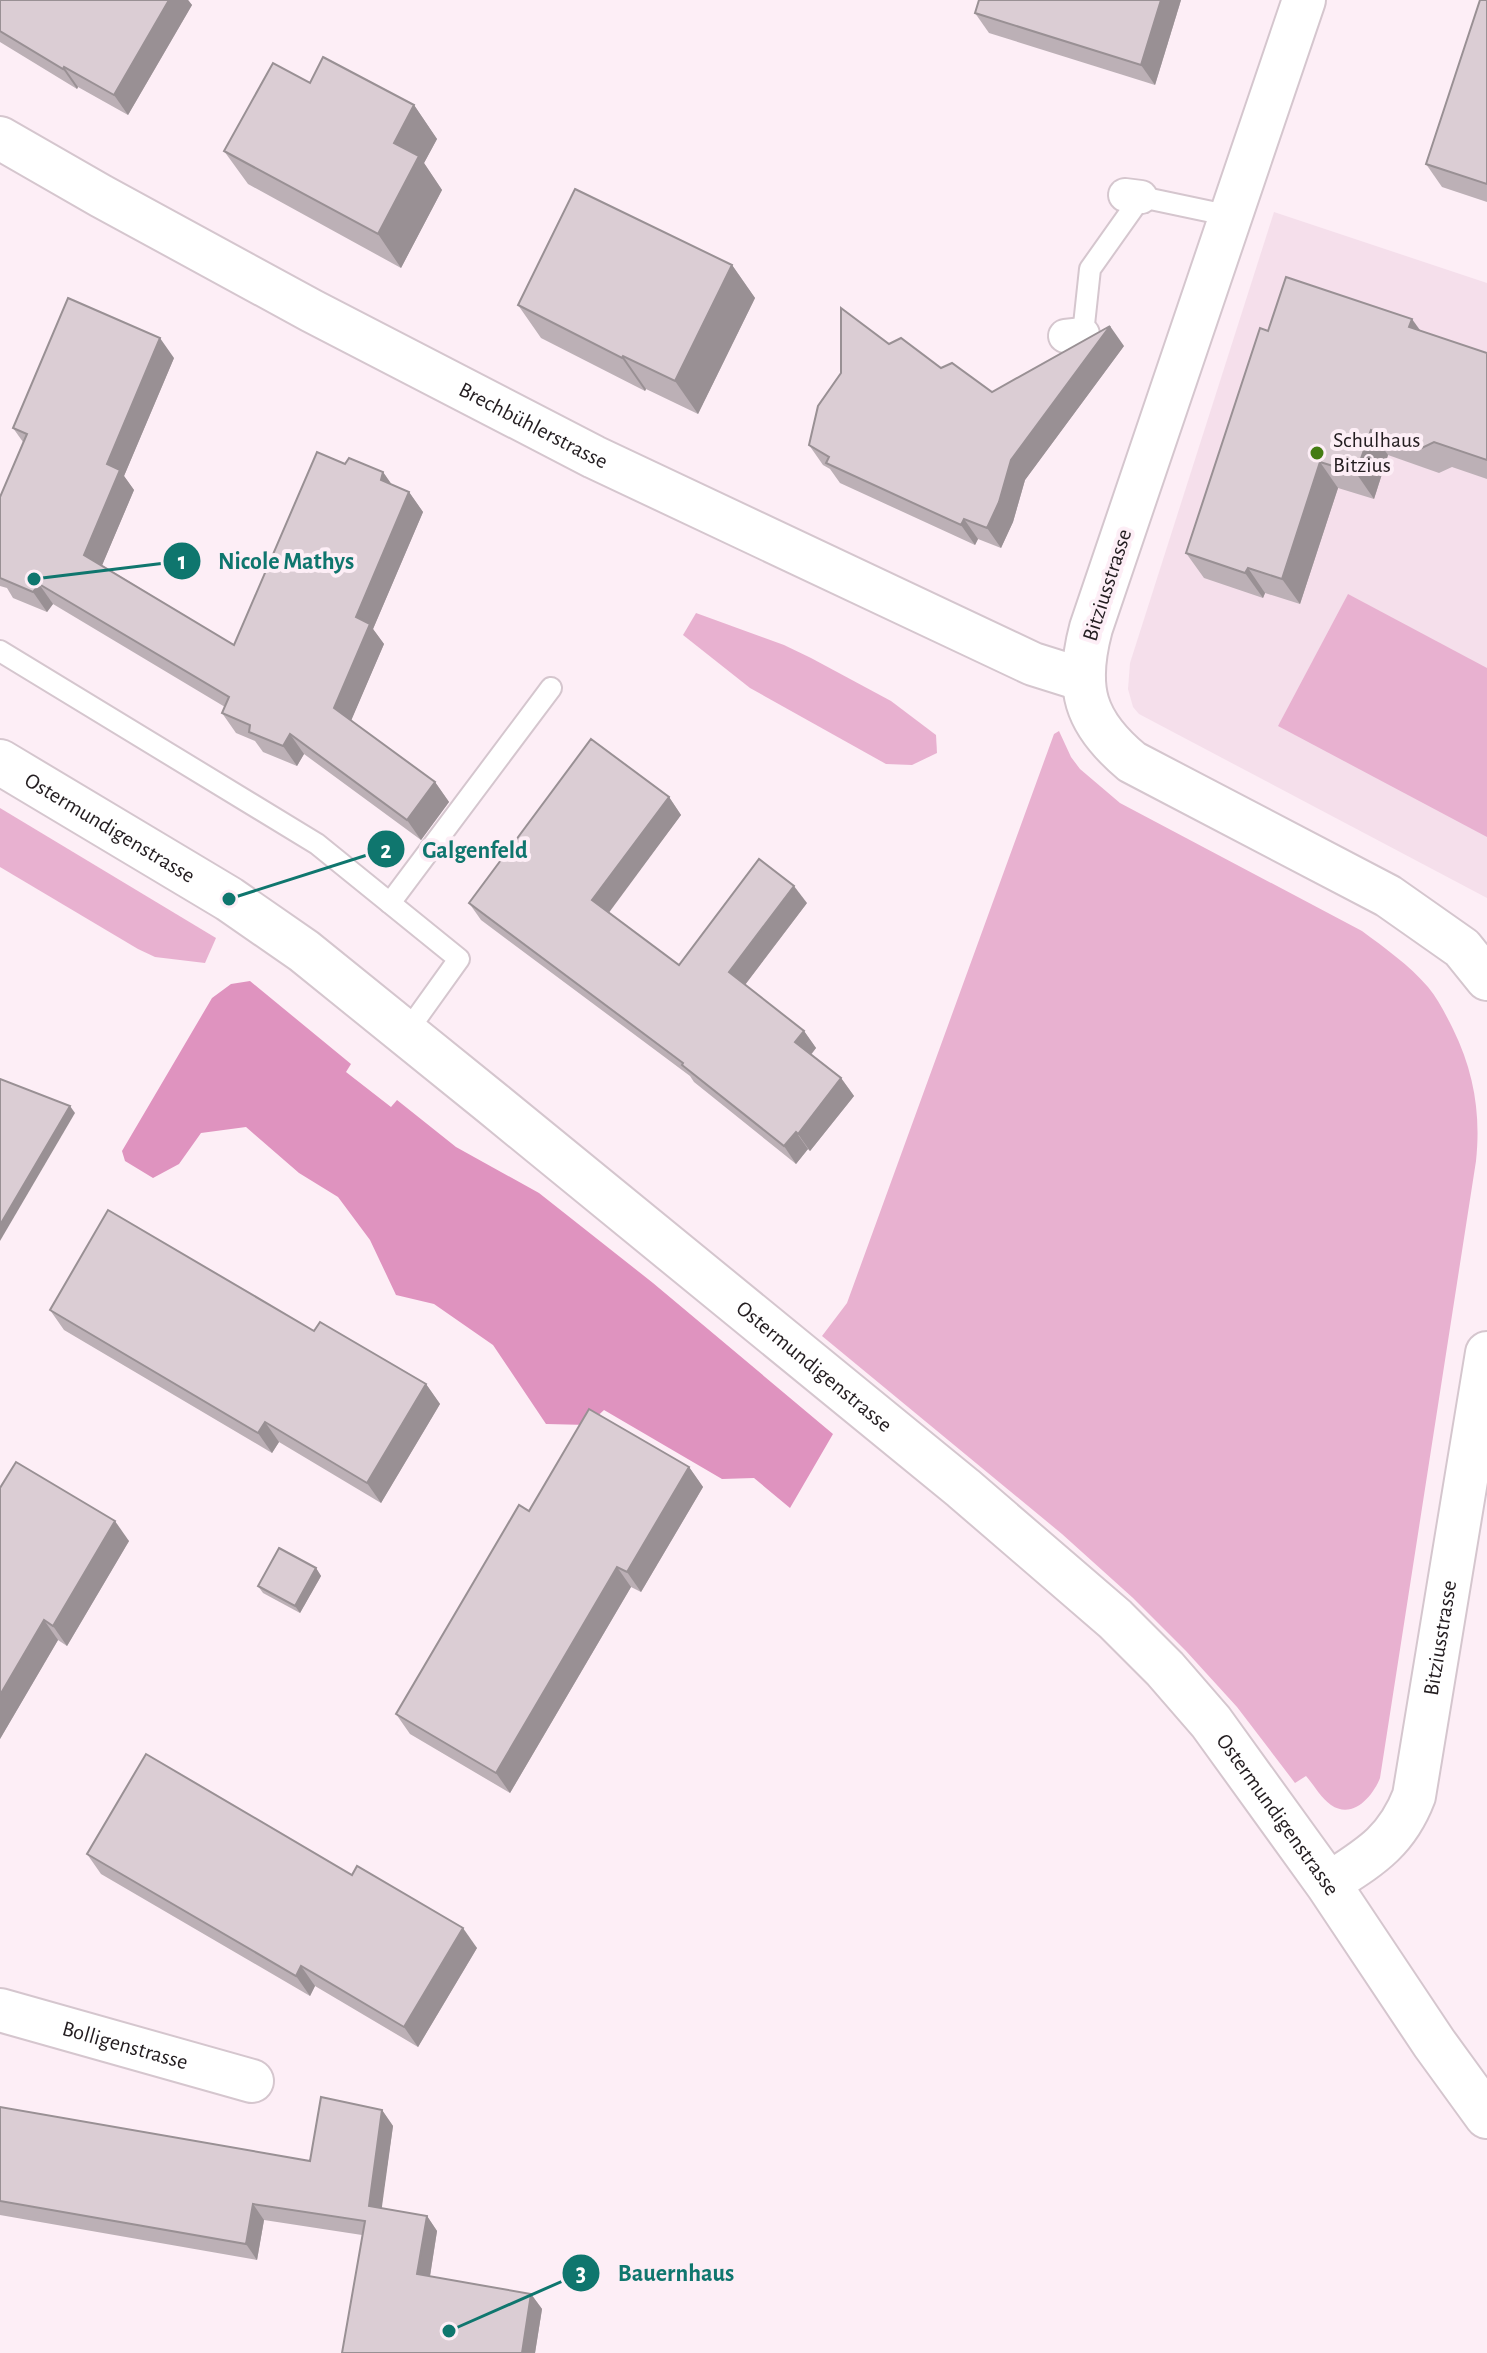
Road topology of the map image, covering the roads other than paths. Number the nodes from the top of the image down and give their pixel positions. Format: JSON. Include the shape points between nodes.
{"nodes":[{"id":1,"x":1304,"y":0,"type":"edge"},
{"id":2,"x":0,"y":138,"type":"edge"},
{"id":3,"x":1231,"y":216,"type":"junction"},
{"id":4,"x":1069,"y":344,"type":"dead end"},
{"id":5,"x":0,"y":651,"type":"edge"},
{"id":6,"x":1084,"y":680,"type":"junction"},
{"id":7,"x":551,"y":688,"type":"dead end"},
{"id":8,"x":0,"y":762,"type":"edge"},
{"id":9,"x":390,"y":903,"type":"junction"},
{"id":10,"x":1487,"y":979,"type":"edge"},
{"id":11,"x":406,"y":1033,"type":"junction"},
{"id":12,"x":1487,"y":1353,"type":"edge"},
{"id":13,"x":1328,"y":1884,"type":"junction"},
{"id":14,"x":0,"y":2010,"type":"edge"},
{"id":15,"x":252,"y":2081,"type":"dead end"},
{"id":16,"x":1487,"y":2116,"type":"edge"}],
"edges":[{"from":1,"to":3,"type":"street","name":"Bitziusstrasse"},
{"from":2,"to":6,"type":"street","name":"Brechbühlerstrasse","via":[[312,311],[594,457],[1033,664]]},
{"from":3,"to":4,"type":"lane","via":[[1133,196],[1090,269]]},
{"from":3,"to":6,"type":"street","name":"Bitziusstrasse","via":[[1091,628]]},
{"from":5,"to":9,"type":"lane","via":[[317,844]]},
{"from":6,"to":10,"type":"street","name":"Bitziusstrasse","via":[[1096,724],[1132,762],[1388,896],[1462,948]]},
{"from":7,"to":9,"type":"lane"},
{"from":8,"to":11,"type":"main road","name":"Ostermundigenstrasse","via":[[229,899]]},
{"from":9,"to":11,"type":"lane","via":[[459,959]]},
{"from":11,"to":13,"type":"main road","name":"Ostermundigenstrasse","via":[[963,1488],[1115,1619],[1211,1722]]},
{"from":12,"to":13,"type":"street","name":"Bitziusstrasse","via":[[1414,1796],[1385,1845]]},
{"from":13,"to":16,"type":"main road","name":"Ostermundigenstrasse"},
{"from":14,"to":15,"type":"street","name":"Bolligenstrasse"}]}
